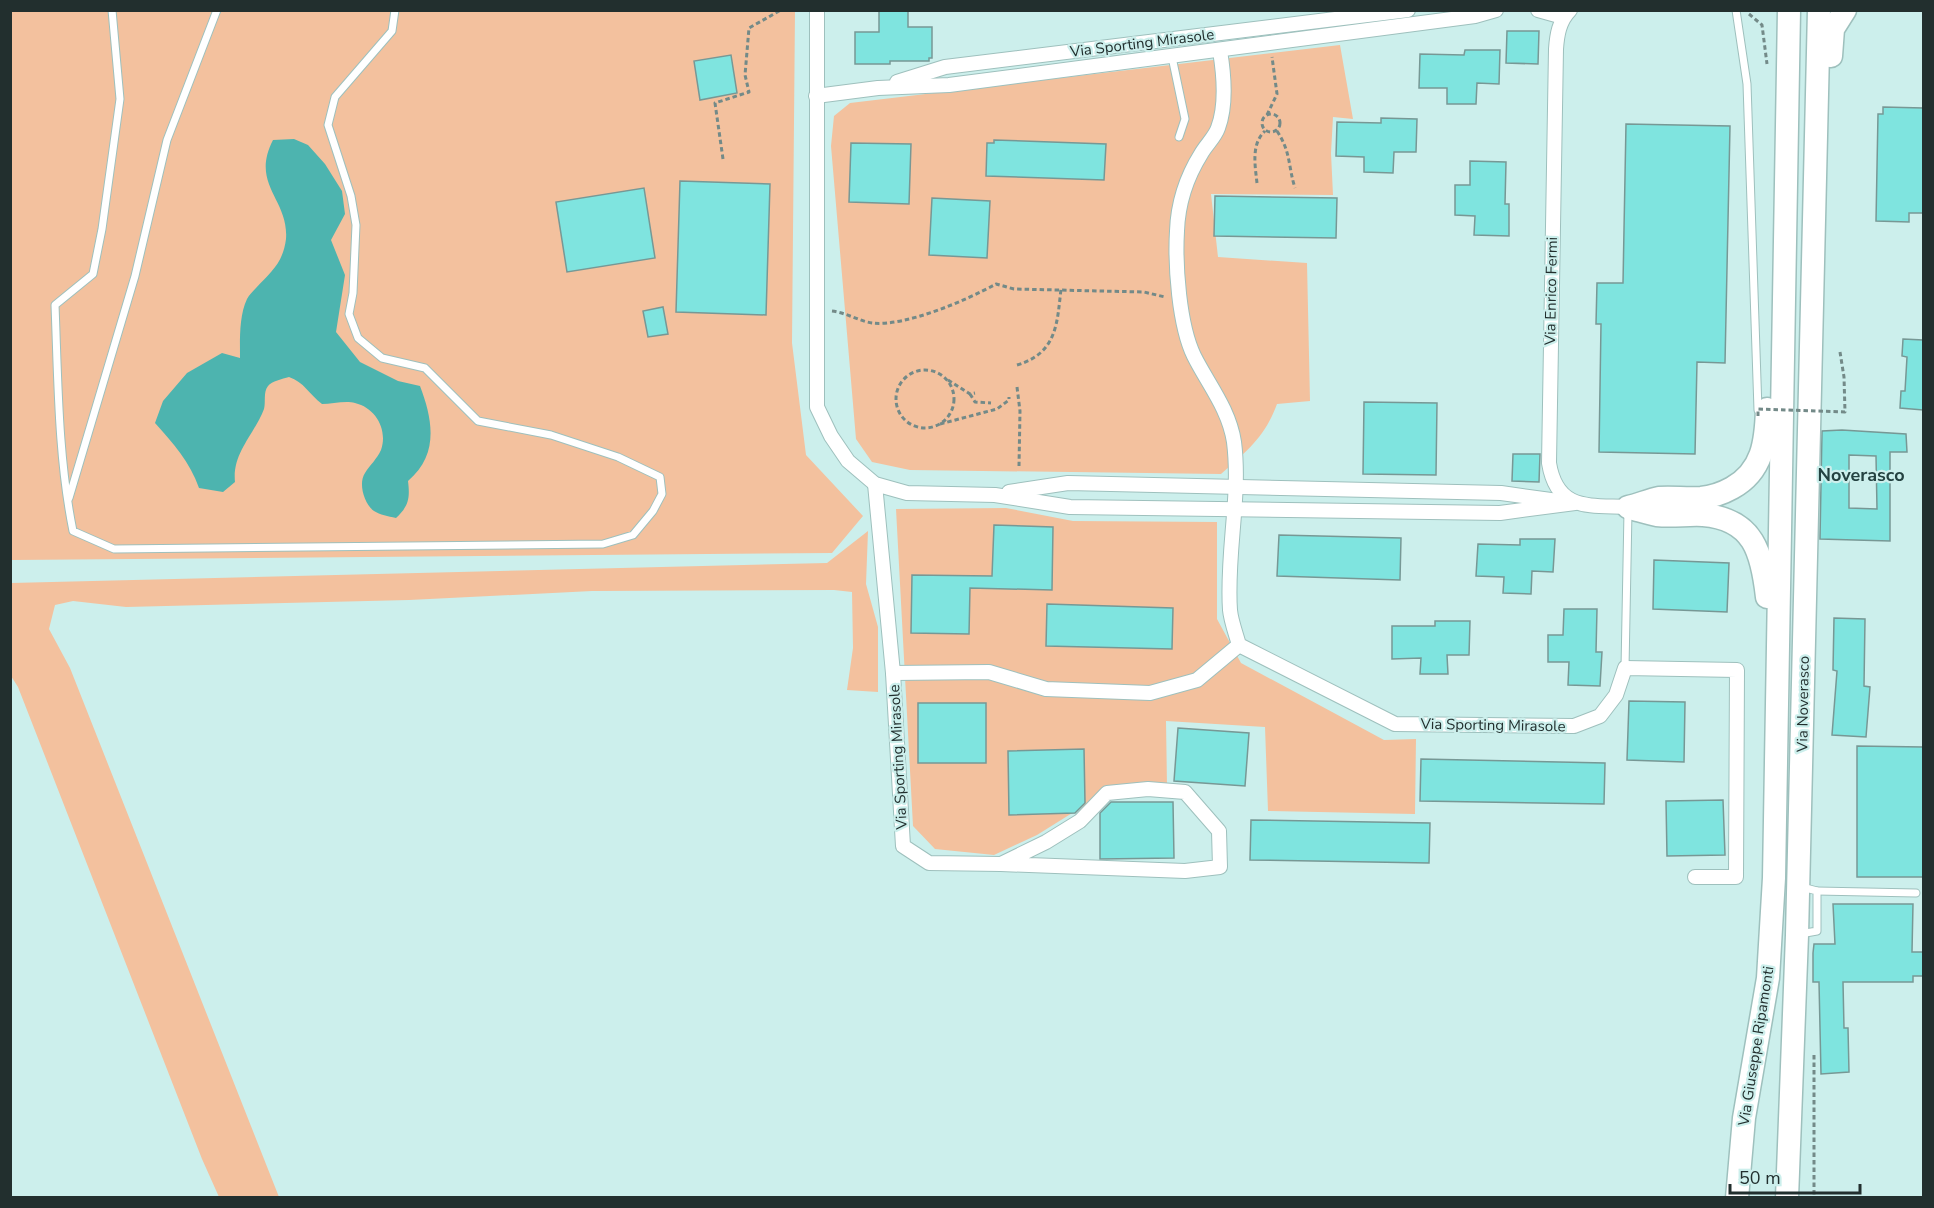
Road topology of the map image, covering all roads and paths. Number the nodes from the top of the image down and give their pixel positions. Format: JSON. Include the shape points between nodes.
{"nodes":[{"id":1,"x":112,"y":10,"type":"edge"},
{"id":2,"x":217,"y":10,"type":"edge"},
{"id":3,"x":395,"y":10,"type":"edge"},
{"id":4,"x":781,"y":10,"type":"edge"},
{"id":5,"x":817,"y":10,"type":"edge"},
{"id":6,"x":1408,"y":10,"type":"edge"},
{"id":7,"x":1496,"y":10,"type":"edge"},
{"id":8,"x":1538,"y":10,"type":"edge"},
{"id":9,"x":1736,"y":10,"type":"edge"},
{"id":10,"x":1745,"y":10,"type":"edge"},
{"id":11,"x":1789,"y":10,"type":"edge"},
{"id":12,"x":1819,"y":10,"type":"edge"},
{"id":13,"x":1845,"y":10,"type":"edge"},
{"id":14,"x":1566,"y":14,"type":"edge"},
{"id":15,"x":1270,"y":44,"type":"junction"},
{"id":16,"x":1220,"y":51,"type":"junction"},
{"id":17,"x":1172,"y":57,"type":"junction"},
{"id":18,"x":1768,"y":71,"type":"dead end"},
{"id":19,"x":878,"y":88,"type":"junction"},
{"id":20,"x":816,"y":96,"type":"junction"},
{"id":21,"x":1267,"y":115,"type":"junction"},
{"id":22,"x":1265,"y":130,"type":"junction"},
{"id":23,"x":1277,"y":131,"type":"junction"},
{"id":24,"x":1179,"y":137,"type":"dead end"},
{"id":25,"x":723,"y":159,"type":"dead end"},
{"id":26,"x":1257,"y":183,"type":"dead end"},
{"id":27,"x":1295,"y":188,"type":"dead end"},
{"id":28,"x":1785,"y":212,"type":"junction"},
{"id":29,"x":1062,"y":289,"type":"junction"},
{"id":30,"x":1181,"y":299,"type":"junction"},
{"id":31,"x":816,"y":309,"type":"junction"},
{"id":32,"x":1839,"y":352,"type":"dead end"},
{"id":33,"x":1017,"y":365,"type":"dead end"},
{"id":34,"x":944,"y":377,"type":"junction"},
{"id":35,"x":1017,"y":387,"type":"dead end"},
{"id":36,"x":1009,"y":397,"type":"dead end"},
{"id":37,"x":991,"y":403,"type":"dead end"},
{"id":38,"x":1758,"y":416,"type":"joint"},
{"id":39,"x":938,"y":425,"type":"junction"},
{"id":40,"x":1810,"y":429,"type":"junction"},
{"id":41,"x":1019,"y":466,"type":"dead end"},
{"id":42,"x":875,"y":484,"type":"junction"},
{"id":43,"x":1235,"y":486,"type":"junction"},
{"id":44,"x":995,"y":495,"type":"junction"},
{"id":45,"x":68,"y":503,"type":"junction"},
{"id":46,"x":1575,"y":503,"type":"junction"},
{"id":47,"x":1628,"y":507,"type":"junction"},
{"id":48,"x":1233,"y":509,"type":"junction"},
{"id":49,"x":1239,"y":645,"type":"junction"},
{"id":50,"x":1626,"y":668,"type":"junction"},
{"id":51,"x":893,"y":673,"type":"junction"},
{"id":52,"x":1777,"y":687,"type":"junction"},
{"id":53,"x":1001,"y":864,"type":"junction"},
{"id":54,"x":1695,"y":877,"type":"dead end"},
{"id":55,"x":1808,"y":888,"type":"junction"},
{"id":56,"x":1916,"y":893,"type":"dead end"},
{"id":57,"x":1796,"y":978,"type":"joint"},
{"id":58,"x":1814,"y":1049,"type":"dead end"},
{"id":59,"x":1737,"y":1197,"type":"edge"},
{"id":60,"x":1787,"y":1197,"type":"edge"},
{"id":61,"x":1814,"y":1197,"type":"edge"}],
"edges":[{"from":1,"to":45,"type":"lane","via":[[120,99],[93,274],[55,305]]},
{"from":2,"to":45,"type":"lane","via":[[167,140],[135,276]]},
{"from":3,"to":45,"type":"lane","via":[[392,31],[335,97],[328,125],[351,196],[356,225],[354,293],[349,314],[358,338],[382,358],[424,368],[478,421],[551,435],[618,457],[660,477],[662,494],[653,511],[633,535],[603,544],[114,549],[73,531]]},
{"from":4,"to":25,"type":"path","via":[[749,28],[745,75],[749,92],[715,103]]},
{"from":5,"to":20,"type":"street"},
{"from":6,"to":19,"type":"street","name":"Via Sporting Mirasole","via":[[945,68]]},
{"from":7,"to":15,"type":"street","name":"Via Sporting Mirasole"},
{"from":8,"to":14,"type":"street"},
{"from":9,"to":38,"type":"lane","via":[[1747,84]]},
{"from":10,"to":18,"type":"path","via":[[1762,25]]},
{"from":11,"to":28,"type":"main road"},
{"from":12,"to":40,"type":"main road"},
{"from":13,"to":40,"type":"main road","via":[[1833,29],[1824,355]]},
{"from":14,"to":46,"type":"street","name":"Via Enrico Fermi","via":[[1558,31],[1556,49],[1549,463],[1552,479]]},
{"from":15,"to":16,"type":"street","name":"Via Sporting Mirasole"},
{"from":15,"to":21,"type":"path","via":[[1277,94]]},
{"from":16,"to":17,"type":"street","name":"Via Sporting Mirasole"},
{"from":16,"to":30,"type":"street","name":"Via Sporting Mirasole","via":[[1222,117],[1218,130],[1190,171],[1181,195],[1177,231]]},
{"from":17,"to":19,"type":"street","name":"Via Sporting Mirasole","via":[[949,86]]},
{"from":17,"to":24,"type":"lane","via":[[1185,119]]},
{"from":19,"to":20,"type":"street","name":"Via Sporting Mirasole"},
{"from":20,"to":31,"type":"street"},
{"from":21,"to":22,"type":"path","via":[[1262,123]]},
{"from":21,"to":23,"type":"path","via":[[1278,117],[1281,124]]},
{"from":22,"to":23,"type":"path"},
{"from":22,"to":26,"type":"path","via":[[1256,146]]},
{"from":23,"to":27,"type":"path","via":[[1289,153]]},
{"from":28,"to":47,"type":"main road","via":[[1770,262],[1766,436],[1755,469],[1742,483],[1725,492],[1703,498],[1658,498]]},
{"from":28,"to":52,"type":"main road"},
{"from":29,"to":30,"type":"path","via":[[1144,292]]},
{"from":29,"to":31,"type":"path","via":[[1014,290],[996,284],[968,299],[897,323],[871,323],[841,312]]},
{"from":29,"to":33,"type":"path","via":[[1054,336],[1032,359]]},
{"from":30,"to":43,"type":"street","name":"Via Sporting Mirasole","via":[[1184,327],[1193,354],[1224,407],[1233,440]]},
{"from":31,"to":42,"type":"street","via":[[817,407],[849,462]]},
{"from":32,"to":38,"type":"path","bridge":true,"via":[[1845,412],[1758,409]]},
{"from":34,"to":37,"type":"path","via":[[972,393],[975,402]]},
{"from":34,"to":39,"type":"path","via":[[954,397],[947,418]]},
{"from":34,"to":39,"type":"path","via":[[922,370],[903,380],[897,390],[899,412],[906,421],[927,428]]},
{"from":35,"to":41,"type":"path"},
{"from":36,"to":39,"type":"path","via":[[997,409]]},
{"from":40,"to":55,"type":"main road","name":"Via Noverasco"},
{"from":42,"to":44,"type":"street","via":[[907,494]]},
{"from":42,"to":51,"type":"street","name":"Via Sporting Mirasole"},
{"from":43,"to":44,"type":"street","via":[[1068,483]]},
{"from":43,"to":46,"type":"street","via":[[1501,493]]},
{"from":43,"to":48,"type":"street","name":"Via Sporting Mirasole"},
{"from":44,"to":48,"type":"street","via":[[1070,507]]},
{"from":46,"to":47,"type":"street"},
{"from":46,"to":48,"type":"street","via":[[1500,513]]},
{"from":47,"to":50,"type":"lane"},
{"from":47,"to":52,"type":"main road","via":[[1657,515],[1727,519],[1752,540],[1764,573]]},
{"from":48,"to":49,"type":"street","name":"Via Sporting Mirasole","via":[[1230,611]]},
{"from":49,"to":50,"type":"street","name":"Via Sporting Mirasole","via":[[1395,723],[1574,726],[1600,716],[1616,695]]},
{"from":49,"to":51,"type":"street","name":"Via Sporting Mirasole","via":[[1197,680],[1150,693],[1046,689],[989,672]]},
{"from":50,"to":54,"type":"street","via":[[1737,670],[1736,877]]},
{"from":51,"to":53,"type":"street","name":"Via Sporting Mirasole","via":[[903,846],[928,863]]},
{"from":52,"to":59,"type":"main road","name":"Via Giuseppe Ripamonti","via":[[1768,978],[1744,1118]]},
{"from":53,"to":53,"type":"street","name":"Via Sporting Mirasole","via":[[1080,821],[1107,792],[1185,792],[1219,831],[1220,867],[1185,871]]},
{"from":55,"to":56,"type":"lane"},
{"from":55,"to":57,"type":"main road","name":"Via Noverasco","via":[[1797,935]]},
{"from":57,"to":60,"type":"main road","name":"Via Giuseppe Ripamonti"},
{"from":58,"to":61,"type":"path"}]}
